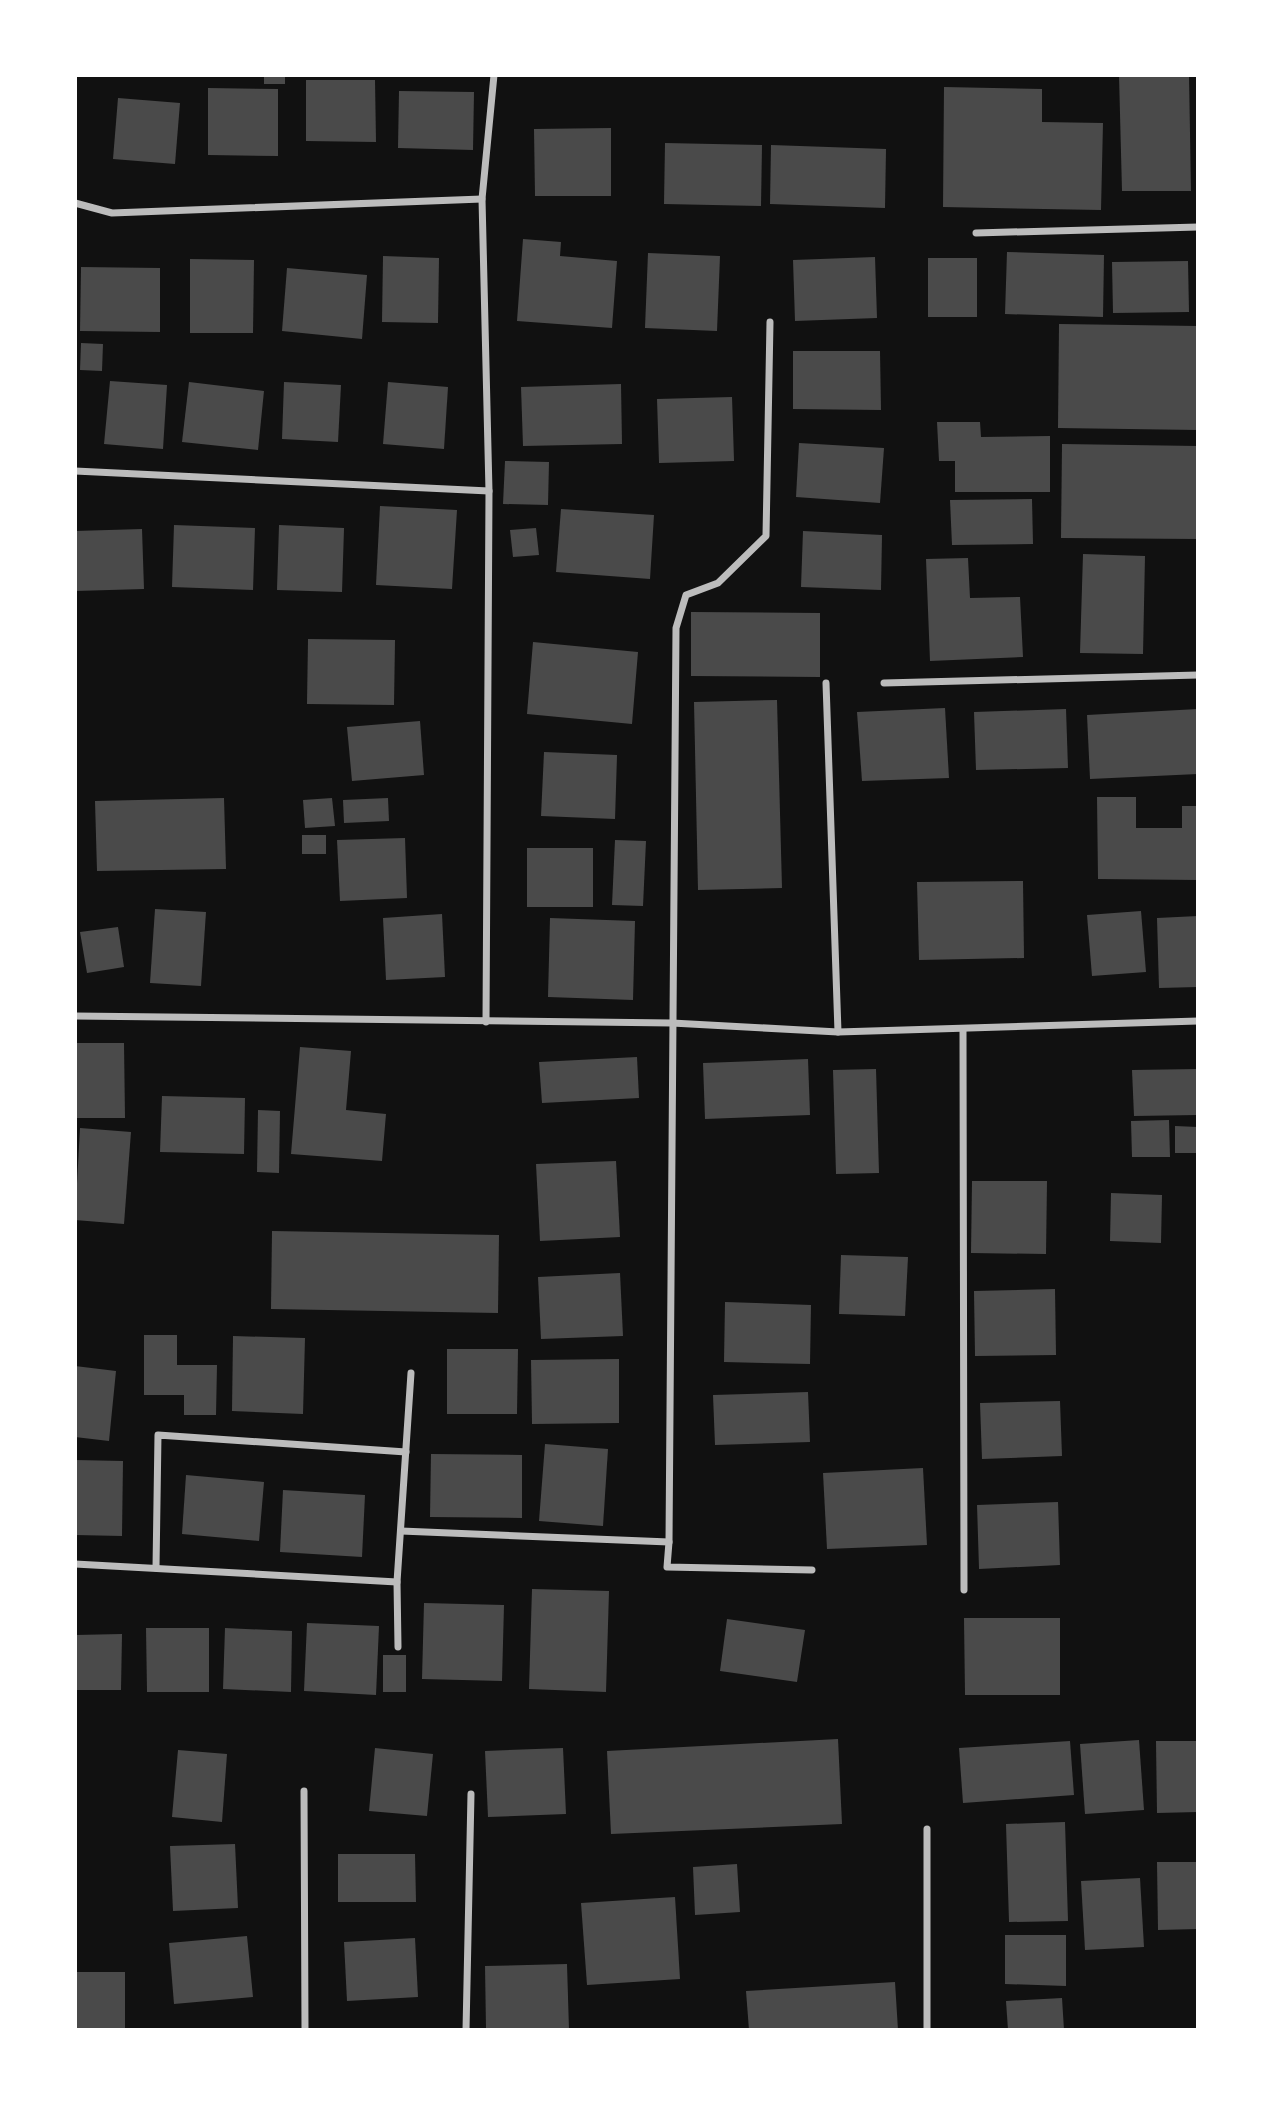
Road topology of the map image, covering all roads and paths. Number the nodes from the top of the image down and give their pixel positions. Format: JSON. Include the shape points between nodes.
{"nodes":[{"id":1,"x":494,"y":75,"type":"edge"},
{"id":2,"x":482,"y":199,"type":"junction"},
{"id":3,"x":75,"y":204,"type":"edge"},
{"id":4,"x":1198,"y":227,"type":"edge"},
{"id":5,"x":976,"y":233,"type":"dead end"},
{"id":6,"x":769,"y":322,"type":"dead end"},
{"id":7,"x":75,"y":471,"type":"edge"},
{"id":8,"x":489,"y":491,"type":"junction"},
{"id":9,"x":1198,"y":675,"type":"edge"},
{"id":10,"x":826,"y":683,"type":"dead end"},
{"id":11,"x":884,"y":683,"type":"dead end"},
{"id":12,"x":75,"y":1016,"type":"edge"},
{"id":13,"x":1198,"y":1021,"type":"edge"},
{"id":14,"x":486,"y":1022,"type":"junction"},
{"id":15,"x":672,"y":1023,"type":"junction"},
{"id":16,"x":963,"y":1029,"type":"junction"},
{"id":17,"x":838,"y":1032,"type":"junction"},
{"id":18,"x":411,"y":1373,"type":"dead end"},
{"id":19,"x":406,"y":1452,"type":"junction"},
{"id":20,"x":401,"y":1531,"type":"junction"},
{"id":21,"x":669,"y":1542,"type":"junction"},
{"id":22,"x":75,"y":1564,"type":"edge"},
{"id":23,"x":156,"y":1568,"type":"junction"},
{"id":24,"x":812,"y":1570,"type":"dead end"},
{"id":25,"x":397,"y":1581,"type":"junction"},
{"id":26,"x":964,"y":1590,"type":"dead end"},
{"id":27,"x":398,"y":1647,"type":"dead end"},
{"id":28,"x":304,"y":1791,"type":"dead end"},
{"id":29,"x":471,"y":1794,"type":"dead end"},
{"id":30,"x":927,"y":1829,"type":"dead end"},
{"id":31,"x":305,"y":2030,"type":"edge"},
{"id":32,"x":466,"y":2030,"type":"edge"},
{"id":33,"x":928,"y":2030,"type":"edge"}],
"edges":[{"from":1,"to":2,"type":"street"},
{"from":2,"to":3,"type":"street","via":[[113,213]]},
{"from":2,"to":8,"type":"street"},
{"from":4,"to":5,"type":"street"},
{"from":6,"to":15,"type":"street","via":[[766,536],[718,583],[686,595],[677,628]]},
{"from":7,"to":8,"type":"street"},
{"from":8,"to":14,"type":"street"},
{"from":9,"to":11,"type":"street"},
{"from":10,"to":17,"type":"street"},
{"from":12,"to":14,"type":"street"},
{"from":13,"to":16,"type":"street"},
{"from":14,"to":15,"type":"street"},
{"from":15,"to":17,"type":"street"},
{"from":15,"to":21,"type":"street"},
{"from":16,"to":17,"type":"street"},
{"from":16,"to":26,"type":"street"},
{"from":18,"to":19,"type":"street"},
{"from":19,"to":20,"type":"street"},
{"from":19,"to":23,"type":"street","via":[[158,1435]]},
{"from":20,"to":21,"type":"street"},
{"from":20,"to":25,"type":"street"},
{"from":21,"to":24,"type":"street","via":[[667,1567]]},
{"from":22,"to":23,"type":"street"},
{"from":23,"to":25,"type":"street"},
{"from":25,"to":27,"type":"street"},
{"from":28,"to":31,"type":"street"},
{"from":29,"to":32,"type":"street"},
{"from":30,"to":33,"type":"street"}]}
